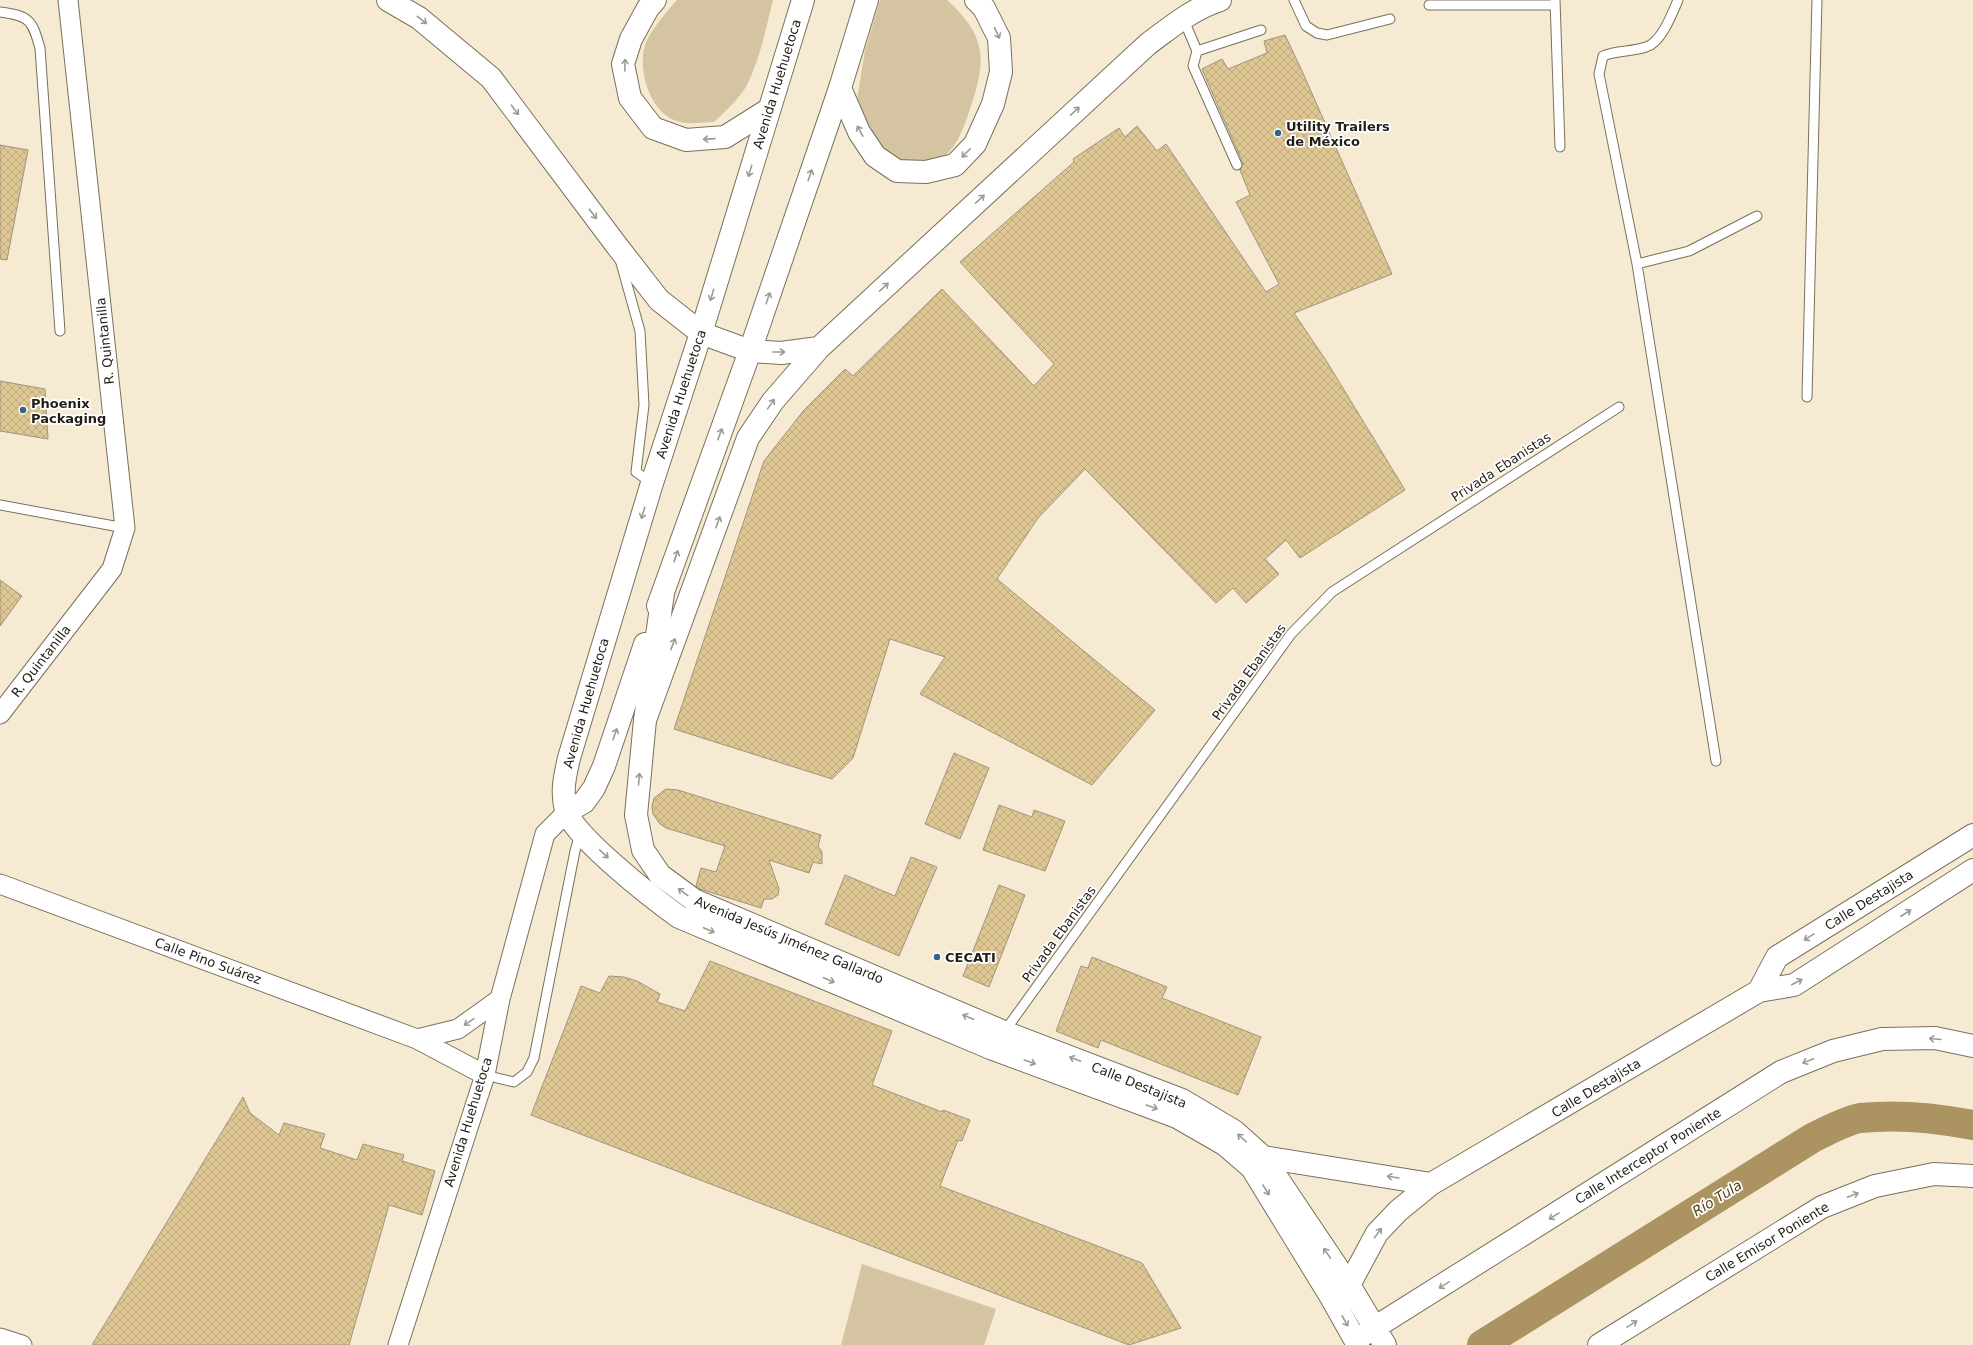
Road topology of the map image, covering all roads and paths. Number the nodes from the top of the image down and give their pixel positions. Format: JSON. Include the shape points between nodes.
{"nodes":[{"id":1,"x":68,"y":0,"type":"edge"},
{"id":2,"x":388,"y":0,"type":"edge"},
{"id":3,"x":655,"y":0,"type":"edge"},
{"id":4,"x":803,"y":0,"type":"edge"},
{"id":5,"x":867,"y":0,"type":"edge"},
{"id":6,"x":976,"y":0,"type":"edge"},
{"id":7,"x":1220,"y":0,"type":"edge"},
{"id":8,"x":1294,"y":0,"type":"edge"},
{"id":9,"x":1678,"y":0,"type":"edge"},
{"id":10,"x":1817,"y":0,"type":"edge"},
{"id":11,"x":1555,"y":2,"type":"edge"},
{"id":12,"x":1429,"y":5,"type":"dead end"},
{"id":13,"x":0,"y":12,"type":"edge"},
{"id":14,"x":1183,"y":18,"type":"junction"},
{"id":15,"x":1390,"y":19,"type":"dead end"},
{"id":16,"x":1261,"y":30,"type":"dead end"},
{"id":17,"x":1197,"y":51,"type":"junction"},
{"id":18,"x":840,"y":88,"type":"junction"},
{"id":19,"x":768,"y":110,"type":"junction"},
{"id":20,"x":1560,"y":147,"type":"dead end"},
{"id":21,"x":1237,"y":165,"type":"dead end"},
{"id":22,"x":1757,"y":216,"type":"dead end"},
{"id":23,"x":617,"y":246,"type":"junction"},
{"id":24,"x":1637,"y":264,"type":"junction"},
{"id":25,"x":60,"y":331,"type":"dead end"},
{"id":26,"x":701,"y":333,"type":"junction"},
{"id":27,"x":819,"y":348,"type":"junction"},
{"id":28,"x":750,"y":351,"type":"junction"},
{"id":29,"x":1807,"y":397,"type":"dead end"},
{"id":30,"x":1619,"y":407,"type":"dead end"},
{"id":31,"x":652,"y":483,"type":"junction"},
{"id":32,"x":0,"y":505,"type":"edge"},
{"id":33,"x":125,"y":528,"type":"junction"},
{"id":34,"x":663,"y":593,"type":"junction"},
{"id":35,"x":0,"y":714,"type":"edge"},
{"id":36,"x":645,"y":720,"type":"junction"},
{"id":37,"x":1716,"y":761,"type":"dead end"},
{"id":38,"x":563,"y":788,"type":"joint"},
{"id":39,"x":567,"y":812,"type":"junction"},
{"id":40,"x":581,"y":832,"type":"junction"},
{"id":41,"x":1973,"y":835,"type":"edge"},
{"id":42,"x":1927,"y":864,"type":"junction"},
{"id":43,"x":1973,"y":870,"type":"edge"},
{"id":44,"x":0,"y":884,"type":"edge"},
{"id":45,"x":1944,"y":889,"type":"junction"},
{"id":46,"x":1759,"y":991,"type":"junction"},
{"id":47,"x":500,"y":999,"type":"junction"},
{"id":48,"x":417,"y":1038,"type":"junction"},
{"id":49,"x":999,"y":1040,"type":"junction"},
{"id":50,"x":1973,"y":1046,"type":"edge"},
{"id":51,"x":485,"y":1075,"type":"junction"},
{"id":52,"x":1258,"y":1162,"type":"junction"},
{"id":53,"x":1973,"y":1176,"type":"edge"},
{"id":54,"x":1431,"y":1184,"type":"junction"},
{"id":55,"x":1340,"y":1291,"type":"junction"},
{"id":56,"x":0,"y":1338,"type":"edge"},
{"id":57,"x":1381,"y":1340,"type":"edge"},
{"id":58,"x":1353,"y":1343,"type":"edge"},
{"id":59,"x":22,"y":1345,"type":"edge"},
{"id":60,"x":398,"y":1345,"type":"edge"},
{"id":61,"x":1599,"y":1345,"type":"edge"}],
"edges":[{"from":1,"to":33,"type":"street","name":"R. Quintanilla"},
{"from":2,"to":23,"type":"main road","one_way":true,"via":[[419,18],[491,78]]},
{"from":19,"to":3,"type":"main road","one_way":true,"via":[[725,138],[686,140],[653,128],[630,98],[623,64],[632,39]]},
{"from":4,"to":19,"type":"main road","name":"Avenida Huehuetoca"},
{"from":5,"to":18,"type":"main road"},
{"from":6,"to":18,"type":"main road","one_way":true,"via":[[984,8],[999,38],[1001,72],[993,104],[975,144],[955,164],[926,172],[897,170],[875,156],[859,132]]},
{"from":7,"to":14,"type":"main road","via":[[1204,5]]},
{"from":8,"to":15,"type":"lane","via":[[1306,26],[1316,33],[1328,35]]},
{"from":9,"to":24,"type":"lane","via":[[1664,31],[1647,47],[1612,52],[1604,56],[1599,74]]},
{"from":10,"to":29,"type":"lane"},
{"from":11,"to":12,"type":"lane"},
{"from":11,"to":20,"type":"lane"},
{"from":13,"to":25,"type":"lane","via":[[18,14],[33,25],[40,48]]},
{"from":14,"to":17,"type":"lane"},
{"from":27,"to":14,"type":"main road","one_way":true,"via":[[1148,44]]},
{"from":16,"to":17,"type":"lane"},
{"from":17,"to":21,"type":"lane","via":[[1193,66]]},
{"from":28,"to":18,"type":"main road","one_way":true},
{"from":19,"to":26,"type":"main road","name":"Avenida Huehuetoca","one_way":true},
{"from":22,"to":24,"type":"lane","via":[[1689,251]]},
{"from":23,"to":26,"type":"main road","via":[[660,300]]},
{"from":23,"to":31,"type":"lane","via":[[640,331],[644,405],[636,472]]},
{"from":24,"to":37,"type":"lane"},
{"from":26,"to":28,"type":"main road"},
{"from":26,"to":31,"type":"main road","name":"Avenida Huehuetoca"},
{"from":28,"to":27,"type":"main road","one_way":true,"via":[[781,353]]},
{"from":36,"to":27,"type":"main road","one_way":true,"via":[[748,438],[773,401]]},
{"from":34,"to":28,"type":"main road","one_way":true},
{"from":30,"to":49,"type":"lane","name":"Privada Ebanistas","via":[[1332,592],[1291,634]]},
{"from":31,"to":38,"type":"main road","name":"Avenida Huehuetoca","one_way":true,"via":[[569,758]]},
{"from":32,"to":33,"type":"lane"},
{"from":33,"to":35,"type":"street","name":"R. Quintanilla","via":[[112,569]]},
{"from":34,"to":36,"type":"main road"},
{"from":39,"to":34,"type":"main road","one_way":true,"via":[[584,802],[604,766]]},
{"from":49,"to":36,"type":"main road","name":"Avenida Jesús Jiménez Gallardo","one_way":true,"via":[[694,900],[660,875],[643,850],[636,815]]},
{"from":38,"to":39,"type":"main road","name":"Avenida Jesús Jiménez Gallardo"},
{"from":39,"to":40,"type":"main road","name":"Avenida Jesús Jiménez Gallardo"},
{"from":39,"to":47,"type":"street","name":"Avenida Huehuetoca","via":[[545,834]]},
{"from":40,"to":49,"type":"main road","name":"Avenida Jesús Jiménez Gallardo","one_way":true,"via":[[644,892],[679,917]]},
{"from":40,"to":51,"type":"lane","via":[[575,851],[534,1058],[527,1072],[514,1082]]},
{"from":41,"to":42,"type":"main road","name":"Calle Destajista"},
{"from":42,"to":45,"type":"main road"},
{"from":42,"to":46,"type":"main road","name":"Calle Destajista","one_way":true,"via":[[1778,957]]},
{"from":43,"to":45,"type":"main road","name":"Calle Destajista"},
{"from":44,"to":48,"type":"street","name":"Calle Pino Suárez"},
{"from":46,"to":45,"type":"main road","name":"Calle Destajista","one_way":true,"via":[[1794,985]]},
{"from":46,"to":54,"type":"main road","name":"Calle Destajista"},
{"from":47,"to":48,"type":"street","one_way":true,"via":[[458,1029]]},
{"from":47,"to":51,"type":"street","name":"Avenida Huehuetoca"},
{"from":48,"to":51,"type":"street","name":"Calle Pino Suárez"},
{"from":49,"to":52,"type":"main road","name":"Calle Destajista","via":[[1177,1117]]},
{"from":50,"to":57,"type":"main road","name":"Calle Interceptor Poniente","one_way":true,"via":[[1935,1038],[1882,1039],[1833,1051],[1781,1072]]},
{"from":51,"to":60,"type":"street","name":"Avenida Huehuetoca"},
{"from":54,"to":52,"type":"main road","one_way":true},
{"from":52,"to":55,"type":"main road","name":"Calle Destajista"},
{"from":61,"to":53,"type":"main road","name":"Calle Emisor Poniente","one_way":true,"via":[[1822,1207],[1876,1186],[1934,1174]]},
{"from":55,"to":54,"type":"main road","name":"Calle Destajista","one_way":true,"via":[[1377,1233],[1398,1211]]},
{"from":55,"to":57,"type":"main road"},
{"from":55,"to":58,"type":"main road","one_way":true},
{"from":56,"to":59,"type":"street"},
{"from":57,"to":58,"type":"main road","name":"Calle Interceptor Poniente"}]}
